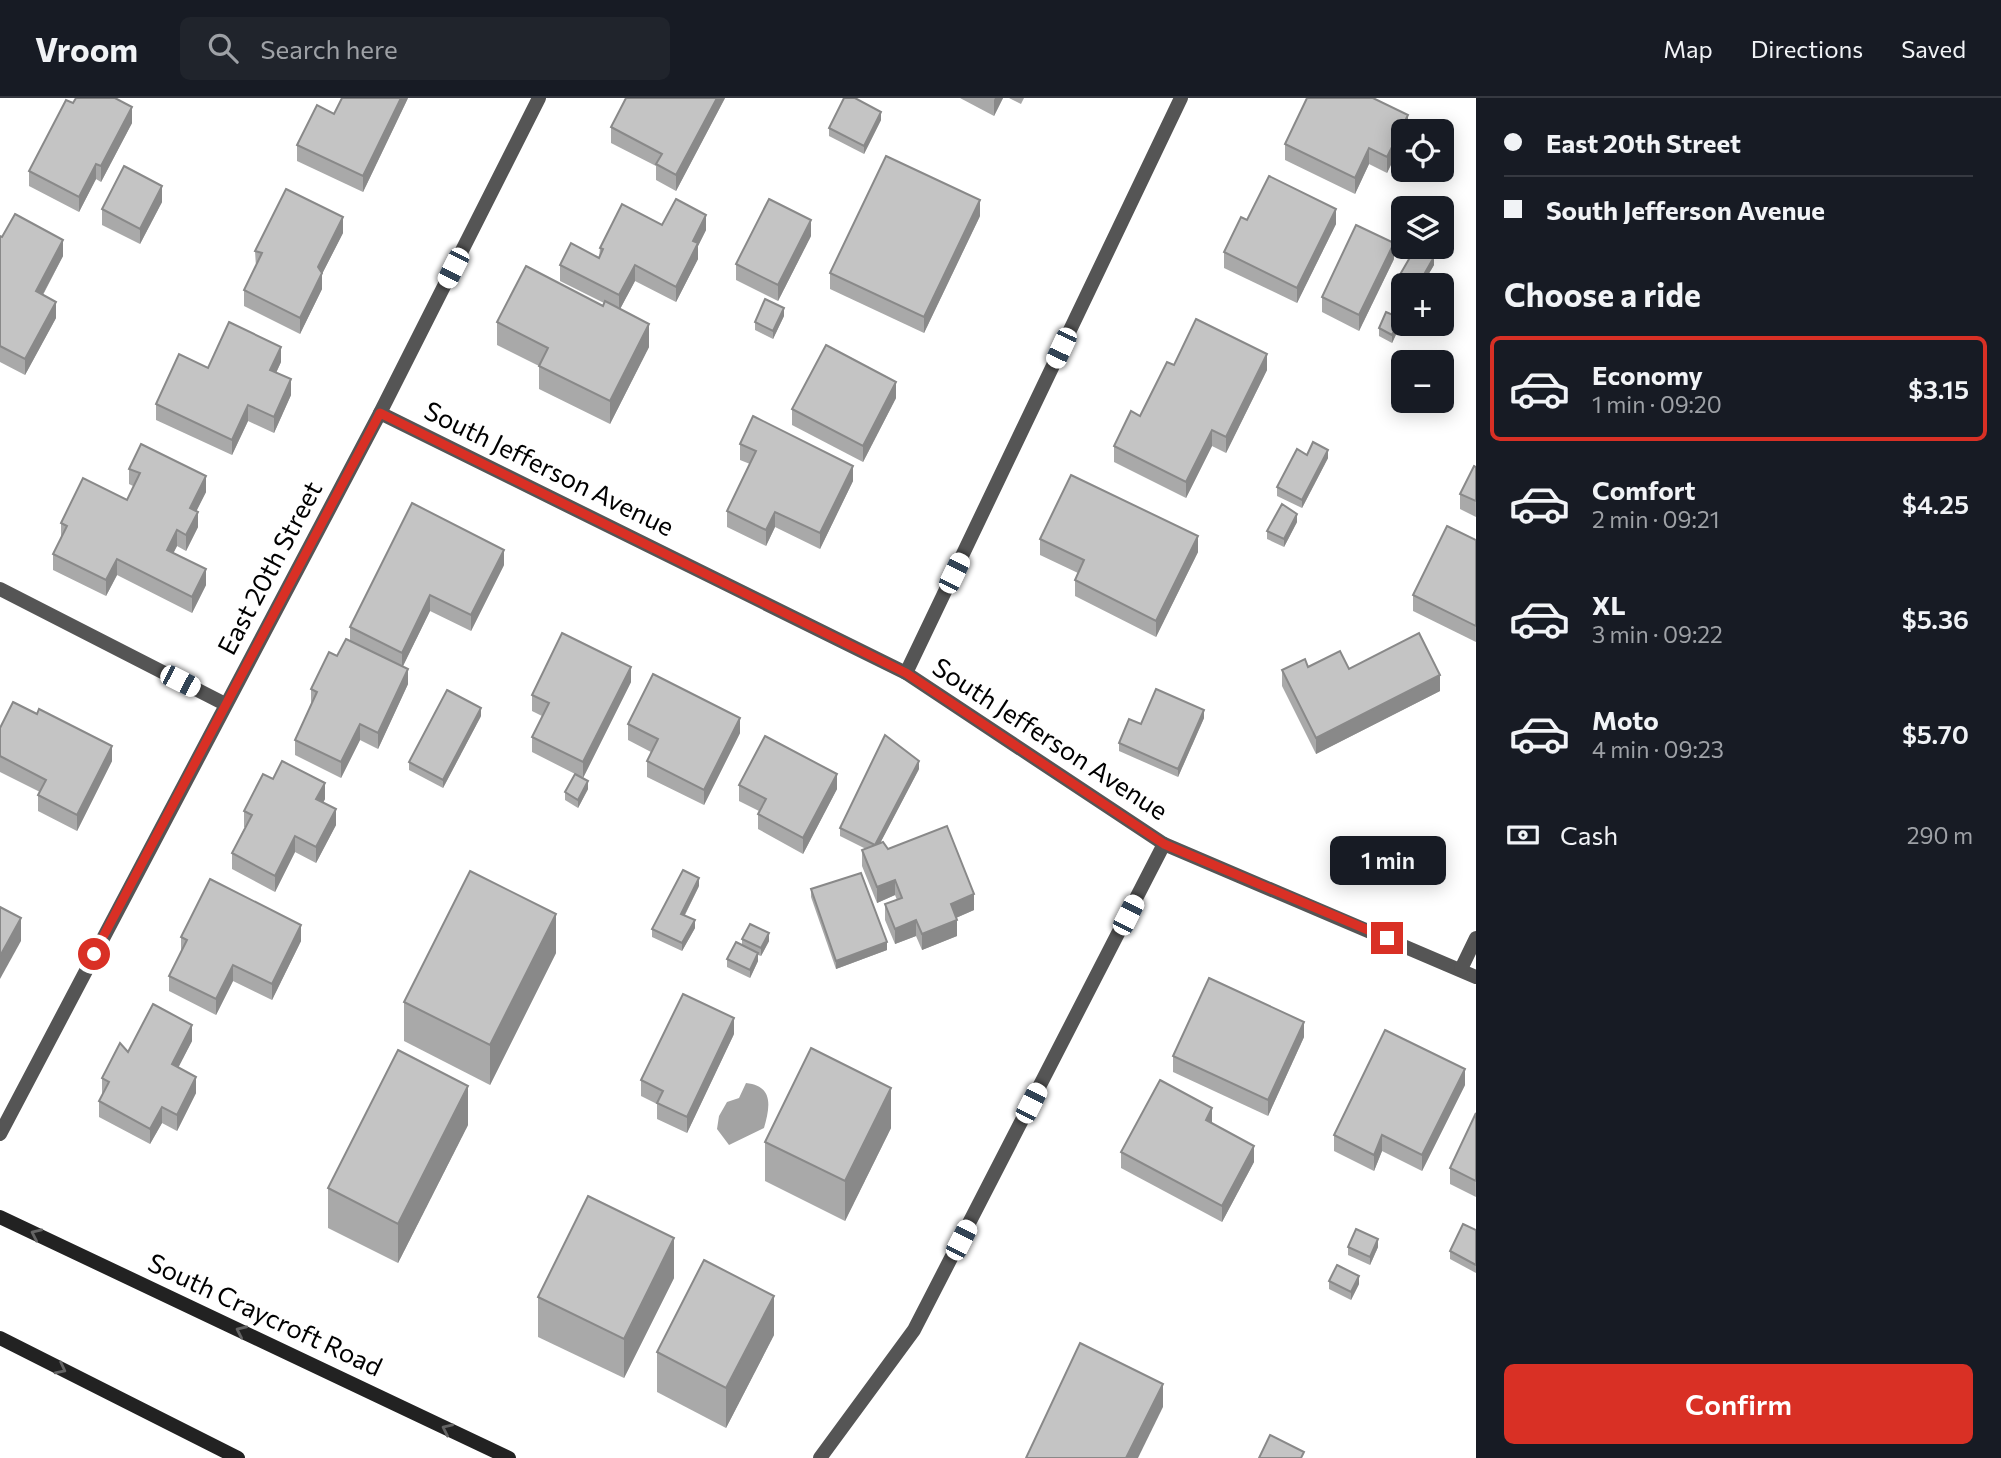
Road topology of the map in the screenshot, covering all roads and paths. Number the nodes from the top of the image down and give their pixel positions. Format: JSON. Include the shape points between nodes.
{"nodes":[{"id":1,"x":539,"y":98,"type":"edge"},
{"id":2,"x":1181,"y":98,"type":"edge"},
{"id":3,"x":380,"y":413,"type":"junction"},
{"id":4,"x":0,"y":589,"type":"edge"},
{"id":5,"x":906,"y":673,"type":"junction"},
{"id":6,"x":225,"y":704,"type":"junction"},
{"id":7,"x":1164,"y":844,"type":"junction"},
{"id":8,"x":1476,"y":938,"type":"edge"},
{"id":9,"x":1461,"y":969,"type":"junction"},
{"id":10,"x":1476,"y":977,"type":"edge"},
{"id":11,"x":1,"y":1130,"type":"edge"},
{"id":12,"x":0,"y":1217,"type":"edge"},
{"id":13,"x":0,"y":1338,"type":"edge"},
{"id":14,"x":238,"y":1458,"type":"edge"},
{"id":15,"x":509,"y":1458,"type":"edge"},
{"id":16,"x":820,"y":1458,"type":"edge"}],
"edges":[{"from":1,"to":3,"type":"street","name":"East 20th Street"},
{"from":2,"to":5,"type":"street"},
{"from":3,"to":5,"type":"street","name":"South Jefferson Avenue"},
{"from":3,"to":6,"type":"street","name":"East 20th Street"},
{"from":4,"to":6,"type":"street"},
{"from":5,"to":7,"type":"street","name":"South Jefferson Avenue"},
{"from":6,"to":11,"type":"street","name":"East 20th Street"},
{"from":7,"to":9,"type":"street","name":"South Jefferson Avenue"},
{"from":7,"to":16,"type":"street","via":[[914,1331]]},
{"from":8,"to":9,"type":"street"},
{"from":9,"to":10,"type":"street","name":"South Jefferson Avenue"},
{"from":15,"to":12,"type":"main road","name":"South Craycroft Road","one_way":true},
{"from":13,"to":14,"type":"main road","one_way":true}]}
